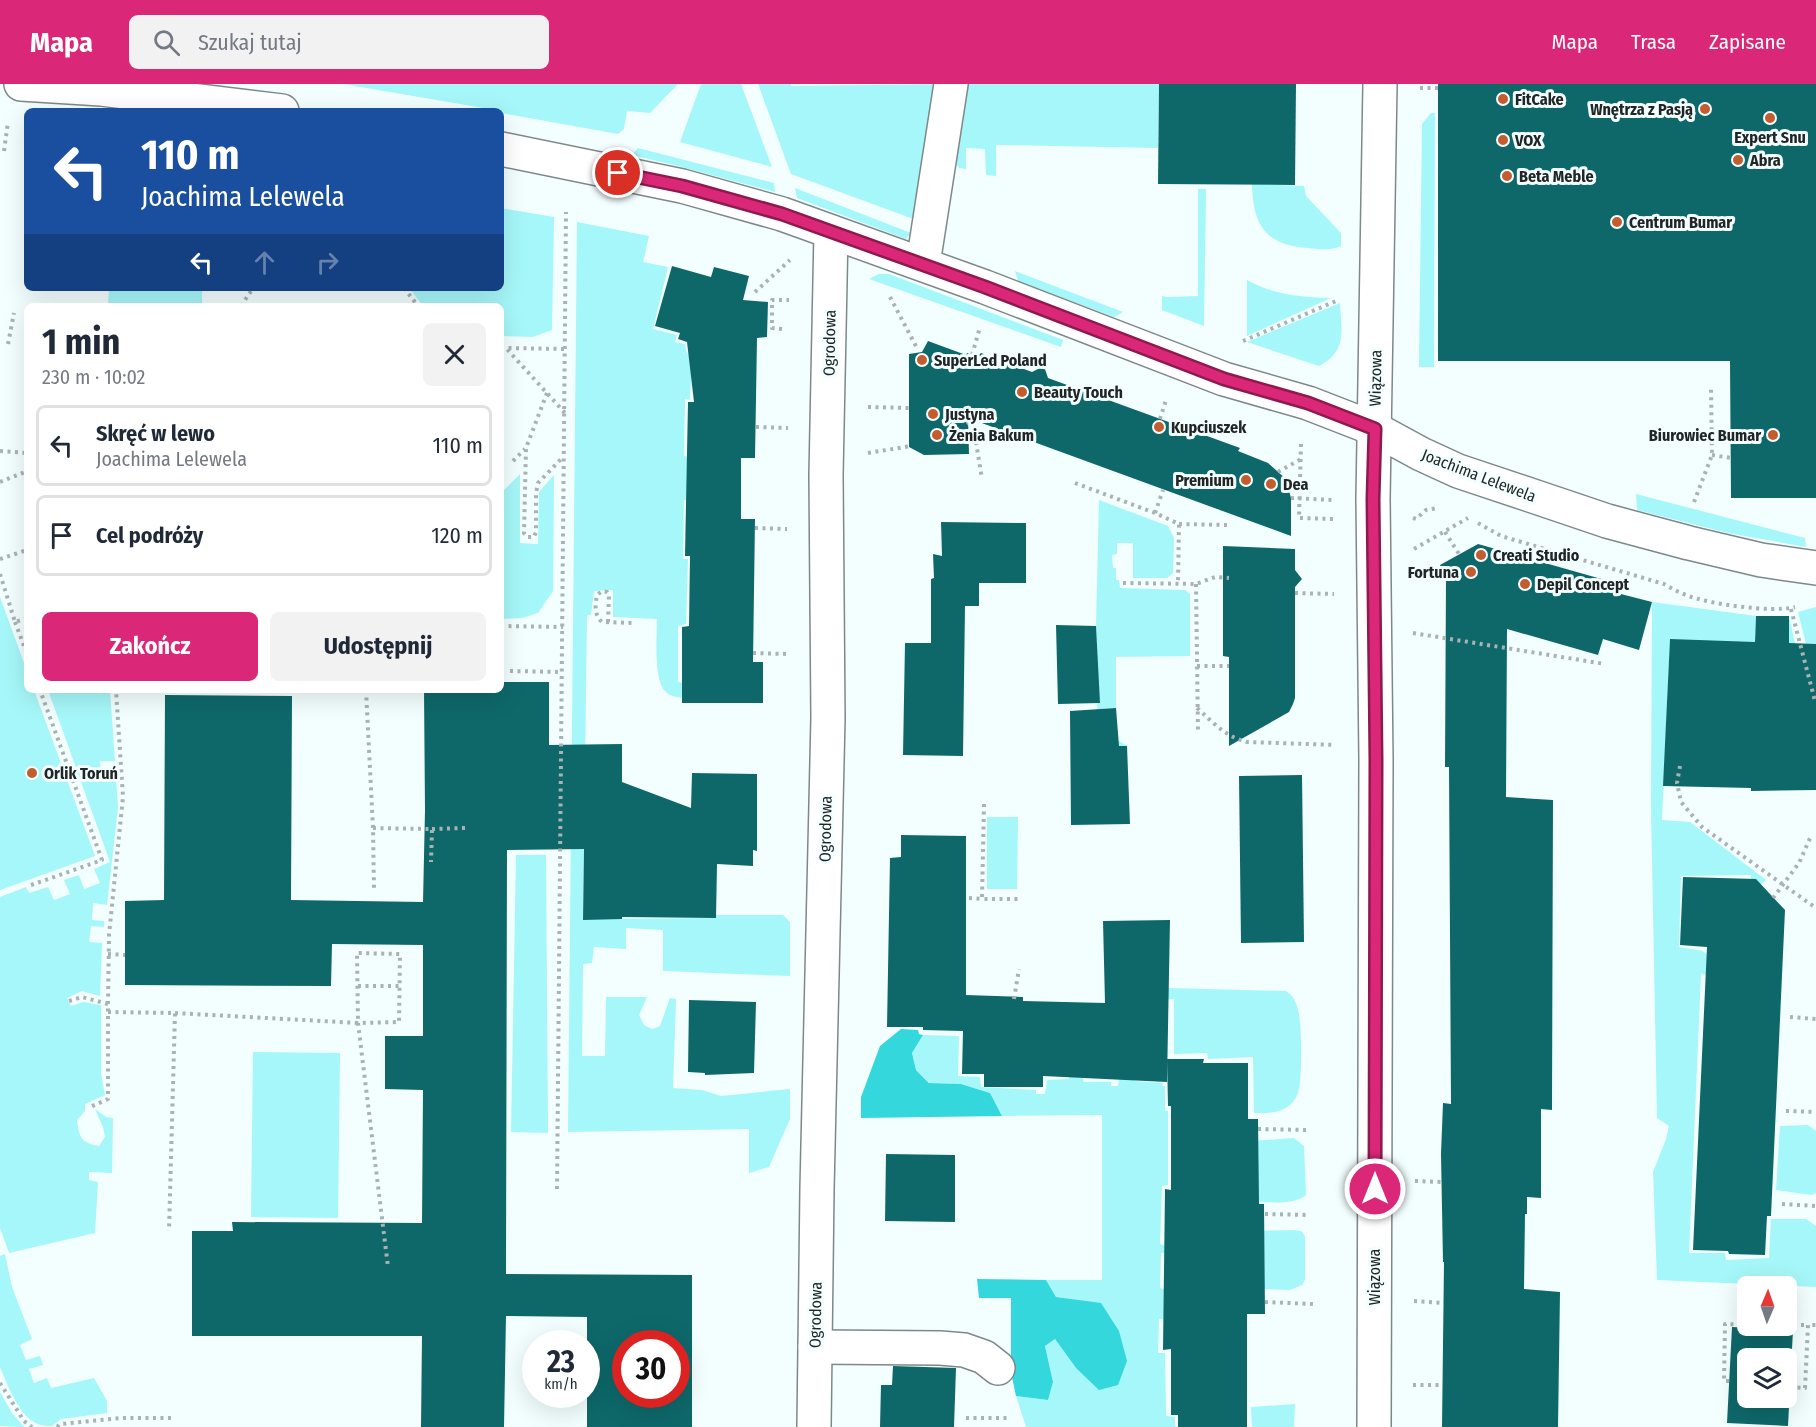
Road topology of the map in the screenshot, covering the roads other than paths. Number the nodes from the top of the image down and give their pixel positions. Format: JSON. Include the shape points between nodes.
{"nodes":[{"id":1,"x":21,"y":84,"type":"edge"},
{"id":2,"x":951,"y":84,"type":"edge"},
{"id":3,"x":1395,"y":86,"type":"edge"},
{"id":4,"x":101,"y":87,"type":"edge"},
{"id":5,"x":261,"y":108,"type":"edge"},
{"id":6,"x":504,"y":150,"type":"edge"},
{"id":7,"x":831,"y":232,"type":"junction"},
{"id":8,"x":923,"y":264,"type":"junction"},
{"id":9,"x":1375,"y":429,"type":"junction"},
{"id":10,"x":1816,"y":568,"type":"edge"},
{"id":11,"x":814,"y":1347,"type":"junction"},
{"id":12,"x":998,"y":1368,"type":"dead end"},
{"id":13,"x":814,"y":1427,"type":"edge"},
{"id":14,"x":1374,"y":1427,"type":"edge"}],
"edges":[{"from":1,"to":4,"type":"street"},
{"from":2,"to":8,"type":"street"},
{"from":3,"to":9,"type":"street","name":"Wiązowa"},
{"from":4,"to":5,"type":"street"},
{"from":6,"to":7,"type":"street","name":"Joachima Lelewela","via":[[682,186]]},
{"from":7,"to":8,"type":"street","name":"Joachima Lelewela"},
{"from":7,"to":11,"type":"street","name":"Ogrodowa","via":[[826,475],[828,718]]},
{"from":8,"to":9,"type":"street","name":"Joachima Lelewela","via":[[1224,379],[1308,403]]},
{"from":9,"to":10,"type":"street","name":"Joachima Lelewela","via":[[1458,471],[1607,521],[1731,553]]},
{"from":9,"to":14,"type":"street","name":"Wiązowa"},
{"from":11,"to":12,"type":"street","via":[[964,1350],[984,1357]]},
{"from":11,"to":13,"type":"street","name":"Ogrodowa"}]}
